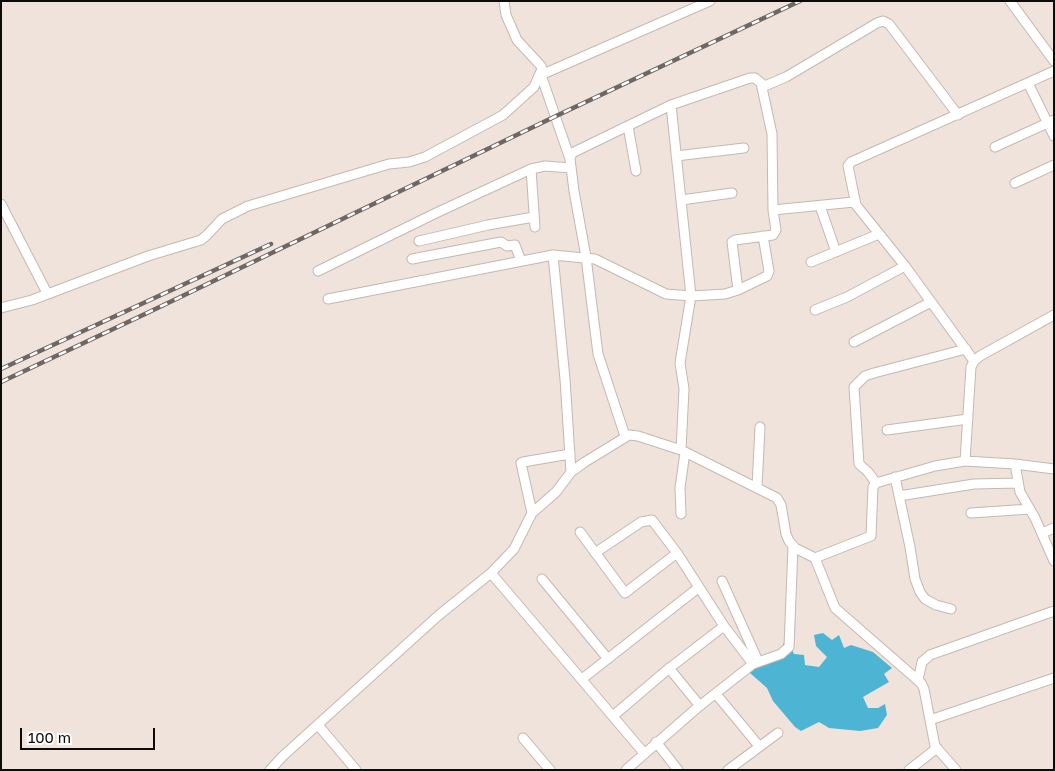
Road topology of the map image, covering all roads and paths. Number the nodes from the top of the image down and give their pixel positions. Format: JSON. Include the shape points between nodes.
{"nodes":[{"id":1,"x":504,"y":1,"type":"edge"},
{"id":2,"x":710,"y":1,"type":"edge"},
{"id":3,"x":1010,"y":1,"type":"edge"},
{"id":4,"x":1054,"y":61,"type":"edge"},
{"id":5,"x":1054,"y":71,"type":"edge"},
{"id":6,"x":540,"y":75,"type":"junction"},
{"id":7,"x":1028,"y":83,"type":"junction"},
{"id":8,"x":762,"y":88,"type":"junction"},
{"id":9,"x":671,"y":105,"type":"junction"},
{"id":10,"x":958,"y":115,"type":"junction"},
{"id":11,"x":1051,"y":122,"type":"edge"},
{"id":12,"x":628,"y":126,"type":"junction"},
{"id":13,"x":1054,"y":136,"type":"edge"},
{"id":14,"x":995,"y":147,"type":"dead end"},
{"id":15,"x":744,"y":148,"type":"dead end"},
{"id":16,"x":676,"y":156,"type":"junction"},
{"id":17,"x":570,"y":163,"type":"junction"},
{"id":18,"x":1054,"y":165,"type":"edge"},
{"id":19,"x":532,"y":169,"type":"junction"},
{"id":20,"x":636,"y":171,"type":"dead end"},
{"id":21,"x":1015,"y":183,"type":"dead end"},
{"id":22,"x":732,"y":193,"type":"dead end"},
{"id":23,"x":681,"y":200,"type":"junction"},
{"id":24,"x":854,"y":202,"type":"junction"},
{"id":25,"x":1,"y":204,"type":"edge"},
{"id":26,"x":820,"y":206,"type":"junction"},
{"id":27,"x":773,"y":210,"type":"junction"},
{"id":28,"x":534,"y":217,"type":"junction"},
{"id":29,"x":535,"y":227,"type":"dead end"},
{"id":30,"x":879,"y":234,"type":"junction"},
{"id":31,"x":763,"y":236,"type":"junction"},
{"id":32,"x":419,"y":241,"type":"dead end"},
{"id":33,"x":836,"y":252,"type":"junction"},
{"id":34,"x":553,"y":255,"type":"junction"},
{"id":35,"x":586,"y":257,"type":"junction"},
{"id":36,"x":412,"y":259,"type":"dead end"},
{"id":37,"x":521,"y":261,"type":"junction"},
{"id":38,"x":811,"y":262,"type":"dead end"},
{"id":39,"x":905,"y":266,"type":"junction"},
{"id":40,"x":318,"y":271,"type":"dead end"},
{"id":41,"x":738,"y":290,"type":"junction"},
{"id":42,"x":47,"y":293,"type":"junction"},
{"id":43,"x":691,"y":296,"type":"junction"},
{"id":44,"x":328,"y":299,"type":"dead end"},
{"id":45,"x":931,"y":302,"type":"junction"},
{"id":46,"x":1,"y":308,"type":"edge"},
{"id":47,"x":815,"y":310,"type":"dead end"},
{"id":48,"x":1054,"y":315,"type":"edge"},
{"id":49,"x":854,"y":342,"type":"dead end"},
{"id":50,"x":966,"y":349,"type":"junction"},
{"id":51,"x":974,"y":361,"type":"junction"},
{"id":52,"x":968,"y":419,"type":"junction"},
{"id":53,"x":760,"y":427,"type":"dead end"},
{"id":54,"x":887,"y":430,"type":"dead end"},
{"id":55,"x":625,"y":436,"type":"junction"},
{"id":56,"x":683,"y":451,"type":"junction"},
{"id":57,"x":570,"y":454,"type":"junction"},
{"id":58,"x":965,"y":461,"type":"junction"},
{"id":59,"x":1015,"y":464,"type":"junction"},
{"id":60,"x":1054,"y":469,"type":"edge"},
{"id":61,"x":572,"y":472,"type":"junction"},
{"id":62,"x":895,"y":477,"type":"junction"},
{"id":63,"x":876,"y":482,"type":"junction"},
{"id":64,"x":1018,"y":484,"type":"junction"},
{"id":65,"x":757,"y":487,"type":"junction"},
{"id":66,"x":899,"y":496,"type":"junction"},
{"id":67,"x":1030,"y":508,"type":"junction"},
{"id":68,"x":532,"y":513,"type":"junction"},
{"id":69,"x":971,"y":513,"type":"dead end"},
{"id":70,"x":681,"y":514,"type":"dead end"},
{"id":71,"x":1054,"y":528,"type":"edge"},
{"id":72,"x":580,"y":532,"type":"dead end"},
{"id":73,"x":1042,"y":533,"type":"junction"},
{"id":74,"x":793,"y":546,"type":"junction"},
{"id":75,"x":595,"y":553,"type":"junction"},
{"id":76,"x":676,"y":553,"type":"junction"},
{"id":77,"x":816,"y":558,"type":"junction"},
{"id":78,"x":1054,"y":561,"type":"edge"},
{"id":79,"x":491,"y":573,"type":"junction"},
{"id":80,"x":542,"y":579,"type":"dead end"},
{"id":81,"x":722,"y":581,"type":"dead end"},
{"id":82,"x":698,"y":588,"type":"junction"},
{"id":83,"x":951,"y":609,"type":"dead end"},
{"id":84,"x":1054,"y":611,"type":"edge"},
{"id":85,"x":724,"y":626,"type":"junction"},
{"id":86,"x":608,"y":659,"type":"junction"},
{"id":87,"x":756,"y":662,"type":"junction"},
{"id":88,"x":669,"y":668,"type":"junction"},
{"id":89,"x":582,"y":678,"type":"junction"},
{"id":90,"x":1054,"y":678,"type":"edge"},
{"id":91,"x":918,"y":680,"type":"junction"},
{"id":92,"x":716,"y":694,"type":"junction"},
{"id":93,"x":700,"y":706,"type":"junction"},
{"id":94,"x":613,"y":716,"type":"junction"},
{"id":95,"x":930,"y":720,"type":"junction"},
{"id":96,"x":318,"y":725,"type":"junction"},
{"id":97,"x":778,"y":733,"type":"dead end"},
{"id":98,"x":523,"y":738,"type":"dead end"},
{"id":99,"x":656,"y":742,"type":"junction"},
{"id":100,"x":759,"y":746,"type":"junction"},
{"id":101,"x":936,"y":748,"type":"junction"},
{"id":102,"x":644,"y":753,"type":"junction"},
{"id":103,"x":270,"y":770,"type":"edge"},
{"id":104,"x":356,"y":770,"type":"edge"},
{"id":105,"x":550,"y":770,"type":"edge"},
{"id":106,"x":626,"y":770,"type":"edge"},
{"id":107,"x":678,"y":770,"type":"edge"},
{"id":108,"x":728,"y":770,"type":"edge"},
{"id":109,"x":909,"y":770,"type":"edge"},
{"id":110,"x":956,"y":770,"type":"edge"}],
"edges":[{"from":1,"to":6,"type":"street","via":[[506,15],[517,40],[541,66]]},
{"from":2,"to":6,"type":"street"},
{"from":3,"to":4,"type":"street"},
{"from":5,"to":7,"type":"street"},
{"from":6,"to":17,"type":"street"},
{"from":6,"to":42,"type":"street","via":[[534,86],[503,115],[425,157],[389,164],[248,206],[222,219],[201,240]]},
{"from":7,"to":10,"type":"street"},
{"from":7,"to":11,"type":"street"},
{"from":8,"to":9,"type":"street","via":[[761,83],[750,78]]},
{"from":8,"to":10,"type":"street","via":[[883,21],[889,24]]},
{"from":8,"to":27,"type":"street","via":[[772,134]]},
{"from":9,"to":12,"type":"street"},
{"from":9,"to":16,"type":"street"},
{"from":10,"to":24,"type":"street","via":[[850,162]]},
{"from":11,"to":13,"type":"street"},
{"from":11,"to":14,"type":"street"},
{"from":12,"to":17,"type":"street","via":[[576,150]]},
{"from":12,"to":20,"type":"street"},
{"from":15,"to":16,"type":"street"},
{"from":16,"to":23,"type":"street"},
{"from":17,"to":19,"type":"street"},
{"from":17,"to":35,"type":"street"},
{"from":18,"to":21,"type":"street"},
{"from":19,"to":28,"type":"street"},
{"from":19,"to":40,"type":"street"},
{"from":22,"to":23,"type":"street"},
{"from":23,"to":43,"type":"street"},
{"from":24,"to":26,"type":"street"},
{"from":24,"to":30,"type":"street"},
{"from":25,"to":42,"type":"street"},
{"from":26,"to":27,"type":"street"},
{"from":26,"to":33,"type":"street"},
{"from":27,"to":31,"type":"street","via":[[776,232]]},
{"from":28,"to":29,"type":"street"},
{"from":28,"to":32,"type":"street"},
{"from":30,"to":33,"type":"street"},
{"from":30,"to":39,"type":"street"},
{"from":31,"to":41,"type":"street","via":[[769,274]]},
{"from":31,"to":41,"type":"street","via":[[731,243]]},
{"from":33,"to":38,"type":"street"},
{"from":34,"to":35,"type":"street"},
{"from":34,"to":37,"type":"street"},
{"from":34,"to":57,"type":"street"},
{"from":35,"to":43,"type":"street","via":[[595,258],[666,294]]},
{"from":35,"to":55,"type":"street","via":[[598,354]]},
{"from":36,"to":37,"type":"street","via":[[501,242],[507,246],[515,245]]},
{"from":37,"to":44,"type":"street"},
{"from":39,"to":45,"type":"street"},
{"from":39,"to":47,"type":"street"},
{"from":41,"to":43,"type":"street"},
{"from":42,"to":46,"type":"street"},
{"from":43,"to":56,"type":"street","via":[[680,363],[684,389]]},
{"from":45,"to":49,"type":"street"},
{"from":45,"to":50,"type":"street"},
{"from":48,"to":51,"type":"street"},
{"from":50,"to":51,"type":"street"},
{"from":50,"to":63,"type":"street","via":[[865,376],[854,387],[859,464]]},
{"from":51,"to":52,"type":"street"},
{"from":52,"to":54,"type":"street"},
{"from":52,"to":58,"type":"street"},
{"from":53,"to":65,"type":"street"},
{"from":55,"to":56,"type":"street","via":[[638,436]]},
{"from":55,"to":61,"type":"street"},
{"from":56,"to":65,"type":"street"},
{"from":56,"to":70,"type":"street"},
{"from":57,"to":61,"type":"street"},
{"from":57,"to":68,"type":"street","via":[[521,463]]},
{"from":58,"to":59,"type":"street"},
{"from":58,"to":62,"type":"street"},
{"from":59,"to":60,"type":"street"},
{"from":59,"to":64,"type":"street"},
{"from":61,"to":68,"type":"street","via":[[556,492]]},
{"from":62,"to":63,"type":"street"},
{"from":62,"to":66,"type":"street"},
{"from":63,"to":77,"type":"street","via":[[873,487],[871,536]]},
{"from":64,"to":66,"type":"street","via":[[974,484]]},
{"from":64,"to":67,"type":"street"},
{"from":65,"to":74,"type":"street","via":[[779,501],[786,534]]},
{"from":66,"to":83,"type":"street","via":[[920,592],[925,599]]},
{"from":67,"to":69,"type":"street"},
{"from":67,"to":73,"type":"street"},
{"from":68,"to":79,"type":"street","via":[[514,549]]},
{"from":71,"to":73,"type":"street"},
{"from":72,"to":75,"type":"street"},
{"from":73,"to":78,"type":"street"},
{"from":74,"to":77,"type":"street"},
{"from":74,"to":87,"type":"street","via":[[789,647],[780,654]]},
{"from":75,"to":76,"type":"street","via":[[626,531],[650,520]]},
{"from":75,"to":76,"type":"street","via":[[625,593]]},
{"from":76,"to":82,"type":"street"},
{"from":77,"to":91,"type":"street","via":[[835,608]]},
{"from":79,"to":89,"type":"street"},
{"from":79,"to":96,"type":"street","via":[[439,615]]},
{"from":80,"to":86,"type":"street"},
{"from":81,"to":87,"type":"street"},
{"from":82,"to":85,"type":"street"},
{"from":82,"to":86,"type":"street"},
{"from":84,"to":91,"type":"street","via":[[930,655],[922,662]]},
{"from":85,"to":87,"type":"street"},
{"from":85,"to":88,"type":"street"},
{"from":86,"to":89,"type":"street"},
{"from":87,"to":92,"type":"street"},
{"from":88,"to":93,"type":"street"},
{"from":88,"to":94,"type":"street"},
{"from":89,"to":94,"type":"street"},
{"from":90,"to":95,"type":"street"},
{"from":91,"to":95,"type":"street","via":[[924,689]]},
{"from":92,"to":93,"type":"street"},
{"from":92,"to":100,"type":"street"},
{"from":93,"to":99,"type":"street"},
{"from":94,"to":102,"type":"street"},
{"from":95,"to":101,"type":"street"},
{"from":96,"to":103,"type":"street"},
{"from":96,"to":104,"type":"street"},
{"from":97,"to":100,"type":"street"},
{"from":98,"to":105,"type":"street"},
{"from":99,"to":102,"type":"street"},
{"from":99,"to":107,"type":"street"},
{"from":100,"to":108,"type":"street"},
{"from":101,"to":109,"type":"street"},
{"from":101,"to":110,"type":"street"},
{"from":102,"to":106,"type":"street"}]}
